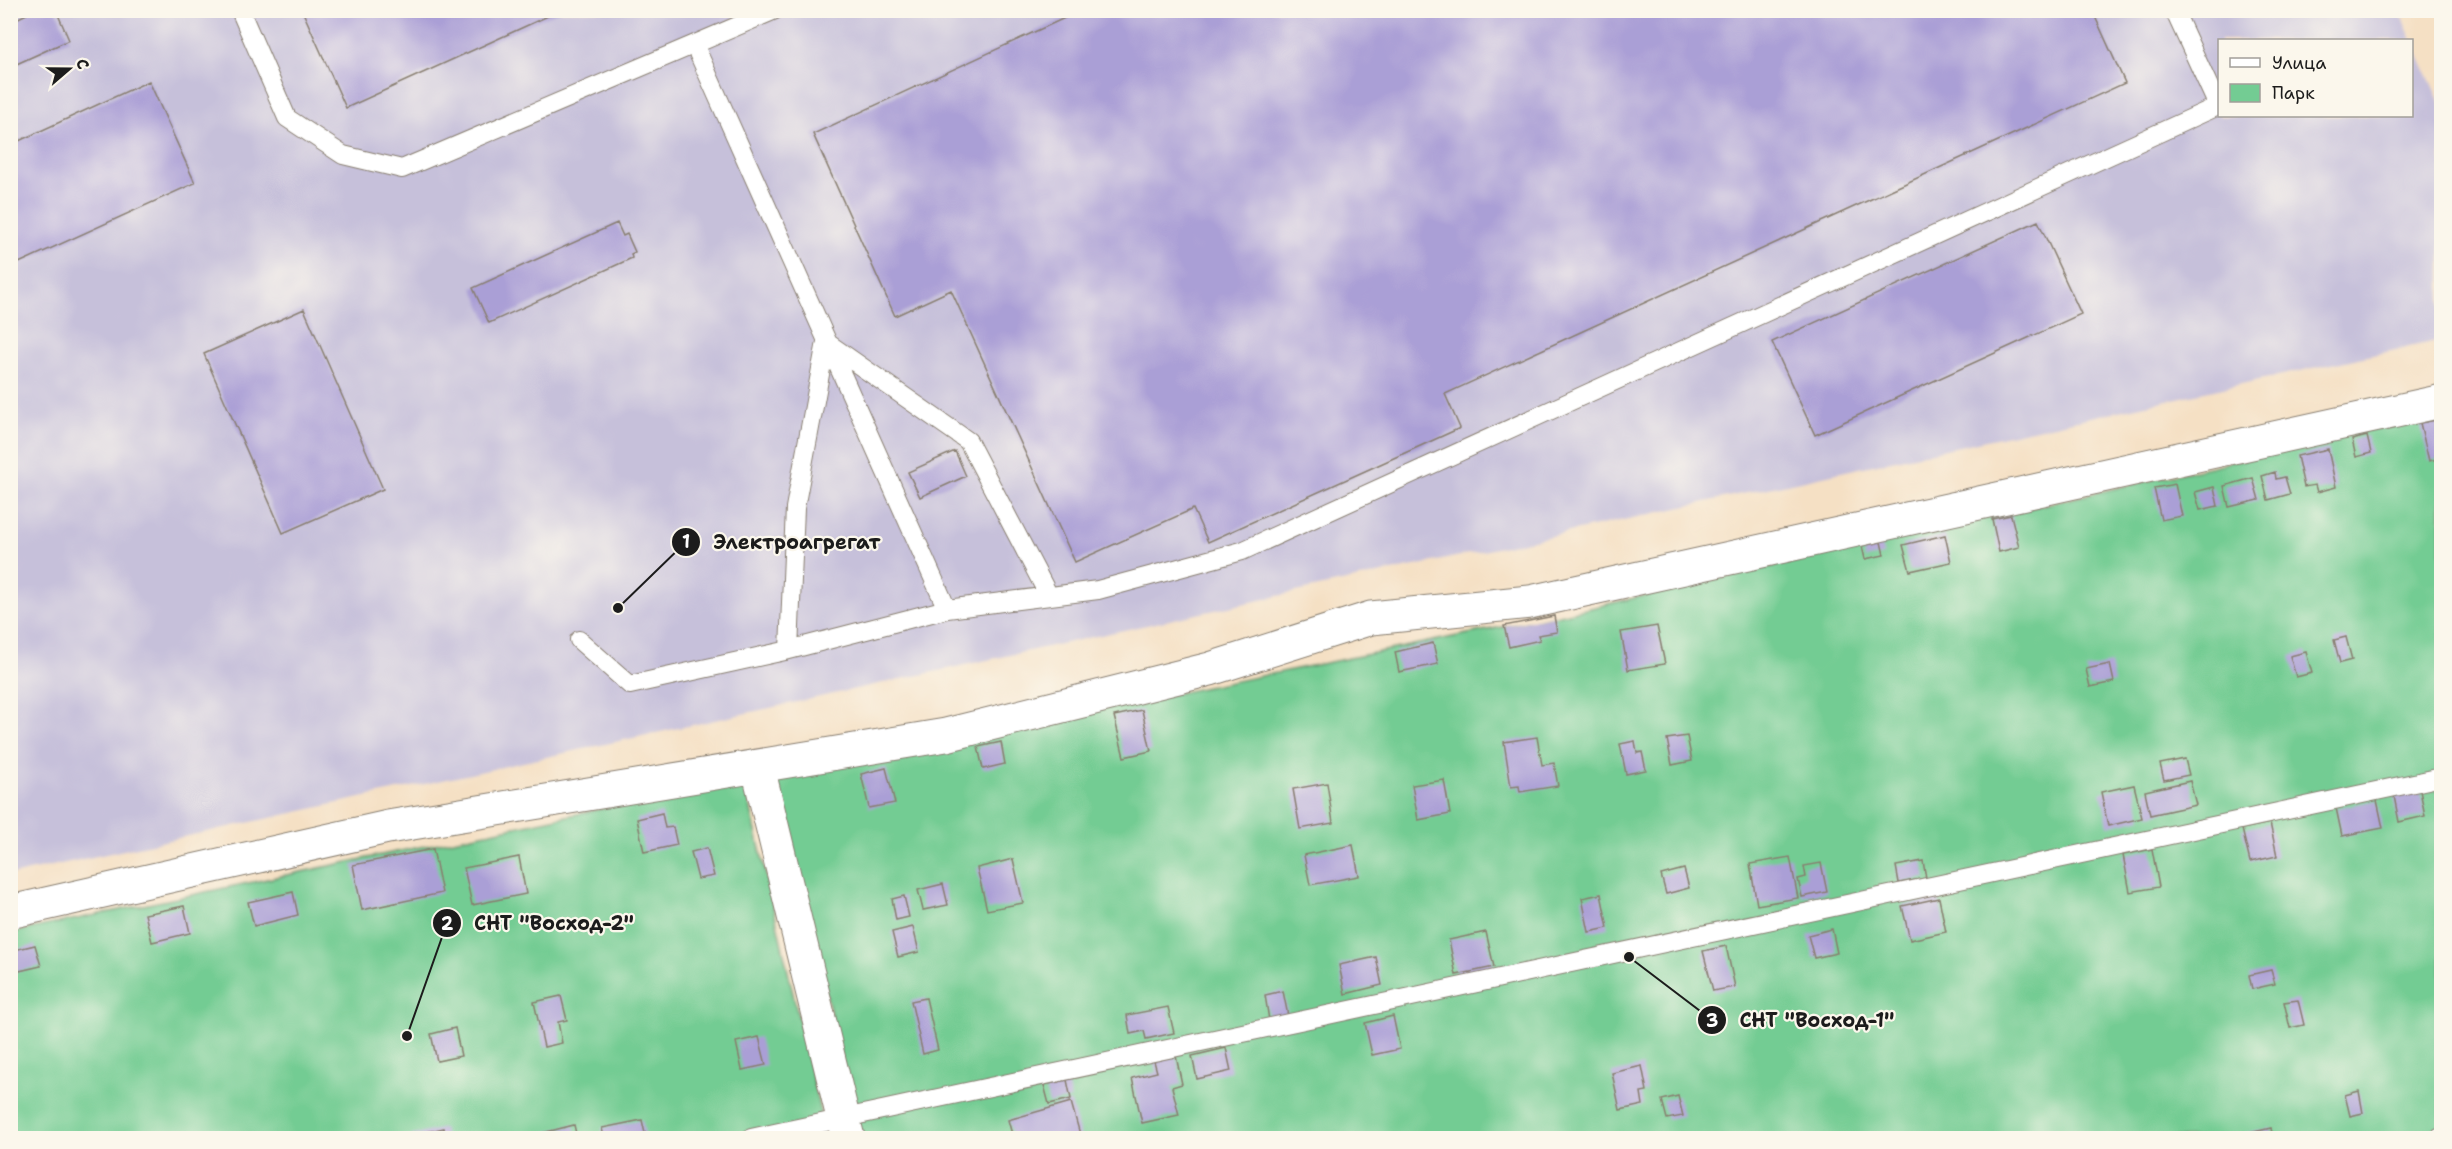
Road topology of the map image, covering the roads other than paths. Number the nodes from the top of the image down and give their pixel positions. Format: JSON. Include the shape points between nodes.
{"nodes":[{"id":1,"x":240,"y":10,"type":"edge"},
{"id":2,"x":776,"y":10,"type":"edge"},
{"id":3,"x":2174,"y":10,"type":"edge"},
{"id":4,"x":695,"y":46,"type":"junction"},
{"id":5,"x":826,"y":342,"type":"junction"},
{"id":6,"x":2442,"y":401,"type":"edge"},
{"id":7,"x":1049,"y":596,"type":"junction"},
{"id":8,"x":947,"y":609,"type":"junction"},
{"id":9,"x":579,"y":640,"type":"dead end"},
{"id":10,"x":789,"y":650,"type":"junction"},
{"id":11,"x":758,"y":768,"type":"junction"},
{"id":12,"x":2442,"y":777,"type":"edge"},
{"id":13,"x":10,"y":912,"type":"edge"},
{"id":14,"x":846,"y":1128,"type":"edge"},
{"id":15,"x":751,"y":1138,"type":"edge"}],
"edges":[{"from":1,"to":4,"type":"lane","via":[[288,118],[343,155],[402,169]]},
{"from":2,"to":4,"type":"lane"},
{"from":3,"to":7,"type":"lane","via":[[2218,106],[1242,551],[1098,590]]},
{"from":4,"to":5,"type":"lane"},
{"from":5,"to":7,"type":"lane","via":[[968,441]]},
{"from":5,"to":8,"type":"lane"},
{"from":5,"to":10,"type":"lane","via":[[795,508]]},
{"from":6,"to":11,"type":"street","via":[[1530,602],[1371,618],[1210,669],[946,735]]},
{"from":7,"to":8,"type":"lane"},
{"from":8,"to":10,"type":"lane"},
{"from":9,"to":10,"type":"lane","via":[[630,685]]},
{"from":11,"to":13,"type":"street","via":[[388,827]]},
{"from":11,"to":14,"type":"street"},
{"from":12,"to":14,"type":"lane"},
{"from":14,"to":15,"type":"lane"}]}
